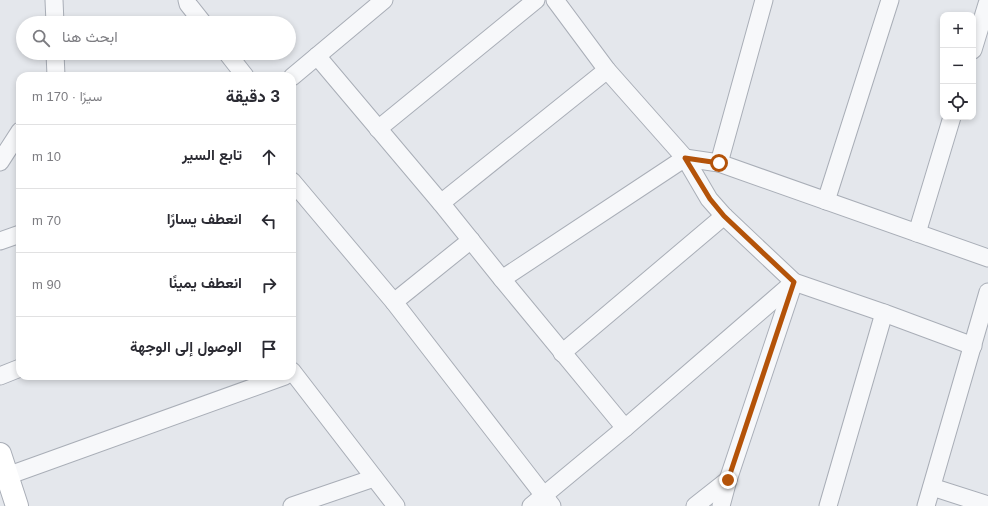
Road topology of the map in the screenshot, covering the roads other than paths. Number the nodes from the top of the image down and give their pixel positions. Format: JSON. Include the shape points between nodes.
{"nodes":[{"id":1,"x":54,"y":0,"type":"edge"},
{"id":2,"x":384,"y":0,"type":"edge"},
{"id":3,"x":536,"y":0,"type":"edge"},
{"id":4,"x":555,"y":0,"type":"edge"},
{"id":5,"x":764,"y":0,"type":"edge"},
{"id":6,"x":890,"y":0,"type":"edge"},
{"id":7,"x":189,"y":1,"type":"edge"},
{"id":8,"x":984,"y":3,"type":"edge"},
{"id":9,"x":55,"y":16,"type":"edge"},
{"id":10,"x":199,"y":16,"type":"edge"},
{"id":11,"x":973,"y":48,"type":"edge"},
{"id":12,"x":317,"y":56,"type":"junction"},
{"id":13,"x":55,"y":60,"type":"edge"},
{"id":14,"x":232,"y":60,"type":"edge"},
{"id":15,"x":606,"y":70,"type":"junction"},
{"id":16,"x":56,"y":72,"type":"edge"},
{"id":17,"x":242,"y":72,"type":"edge"},
{"id":18,"x":296,"y":74,"type":"edge"},
{"id":19,"x":951,"y":120,"type":"edge"},
{"id":20,"x":378,"y":129,"type":"junction"},
{"id":21,"x":16,"y":137,"type":"edge"},
{"id":22,"x":685,"y":158,"type":"junction"},
{"id":23,"x":0,"y":162,"type":"edge"},
{"id":24,"x":719,"y":163,"type":"junction"},
{"id":25,"x":296,"y":186,"type":"edge"},
{"id":26,"x":826,"y":201,"type":"junction"},
{"id":27,"x":441,"y":203,"type":"junction"},
{"id":28,"x":724,"y":216,"type":"junction"},
{"id":29,"x":917,"y":233,"type":"junction"},
{"id":30,"x":16,"y":235,"type":"edge"},
{"id":31,"x":471,"y":240,"type":"junction"},
{"id":32,"x":0,"y":241,"type":"edge"},
{"id":33,"x":988,"y":258,"type":"edge"},
{"id":34,"x":502,"y":279,"type":"junction"},
{"id":35,"x":794,"y":282,"type":"junction"},
{"id":36,"x":988,"y":292,"type":"edge"},
{"id":37,"x":394,"y":302,"type":"junction"},
{"id":38,"x":884,"y":313,"type":"junction"},
{"id":39,"x":973,"y":346,"type":"junction"},
{"id":40,"x":562,"y":353,"type":"junction"},
{"id":41,"x":16,"y":370,"type":"edge"},
{"id":42,"x":0,"y":376,"type":"edge"},
{"id":43,"x":296,"y":379,"type":"edge"},
{"id":44,"x":272,"y":380,"type":"edge"},
{"id":45,"x":625,"y":428,"type":"junction"},
{"id":46,"x":0,"y":454,"type":"edge"},
{"id":47,"x":7,"y":476,"type":"junction"},
{"id":48,"x":374,"y":478,"type":"junction"},
{"id":49,"x":728,"y":480,"type":"junction"},
{"id":50,"x":932,"y":487,"type":"junction"},
{"id":51,"x":542,"y":503,"type":"edge"},
{"id":52,"x":988,"y":505,"type":"edge"},
{"id":53,"x":17,"y":506,"type":"edge"},
{"id":54,"x":292,"y":506,"type":"edge"},
{"id":55,"x":396,"y":506,"type":"edge"},
{"id":56,"x":695,"y":506,"type":"edge"},
{"id":57,"x":721,"y":506,"type":"edge"},
{"id":58,"x":828,"y":506,"type":"edge"},
{"id":59,"x":926,"y":506,"type":"edge"}],
"edges":[{"from":1,"to":9,"type":"street"},
{"from":2,"to":12,"type":"street"},
{"from":3,"to":20,"type":"street"},
{"from":4,"to":15,"type":"street"},
{"from":5,"to":24,"type":"street"},
{"from":6,"to":26,"type":"street"},
{"from":7,"to":10,"type":"street"},
{"from":8,"to":11,"type":"street"},
{"from":12,"to":18,"type":"street"},
{"from":12,"to":20,"type":"street"},
{"from":13,"to":16,"type":"street"},
{"from":14,"to":17,"type":"street"},
{"from":15,"to":22,"type":"street"},
{"from":15,"to":27,"type":"street"},
{"from":19,"to":29,"type":"street"},
{"from":20,"to":27,"type":"street"},
{"from":21,"to":23,"type":"street"},
{"from":22,"to":24,"type":"street"},
{"from":22,"to":28,"type":"street","via":[[710,199]]},
{"from":22,"to":34,"type":"street"},
{"from":24,"to":26,"type":"street"},
{"from":25,"to":37,"type":"street"},
{"from":26,"to":29,"type":"street"},
{"from":27,"to":31,"type":"street"},
{"from":28,"to":35,"type":"street"},
{"from":28,"to":40,"type":"street"},
{"from":29,"to":33,"type":"street"},
{"from":30,"to":32,"type":"street"},
{"from":31,"to":34,"type":"street"},
{"from":31,"to":37,"type":"street"},
{"from":34,"to":40,"type":"street"},
{"from":35,"to":38,"type":"street"},
{"from":35,"to":45,"type":"street"},
{"from":35,"to":49,"type":"street"},
{"from":36,"to":39,"type":"street"},
{"from":37,"to":51,"type":"street"},
{"from":38,"to":39,"type":"street"},
{"from":38,"to":58,"type":"street"},
{"from":39,"to":50,"type":"street"},
{"from":40,"to":45,"type":"street"},
{"from":41,"to":42,"type":"street"},
{"from":43,"to":48,"type":"street"},
{"from":44,"to":47,"type":"street"},
{"from":45,"to":51,"type":"street"},
{"from":46,"to":47,"type":"street"},
{"from":47,"to":53,"type":"street"},
{"from":48,"to":54,"type":"street"},
{"from":48,"to":55,"type":"street"},
{"from":49,"to":56,"type":"street"},
{"from":49,"to":57,"type":"street"},
{"from":50,"to":52,"type":"street"},
{"from":50,"to":59,"type":"street"}]}
